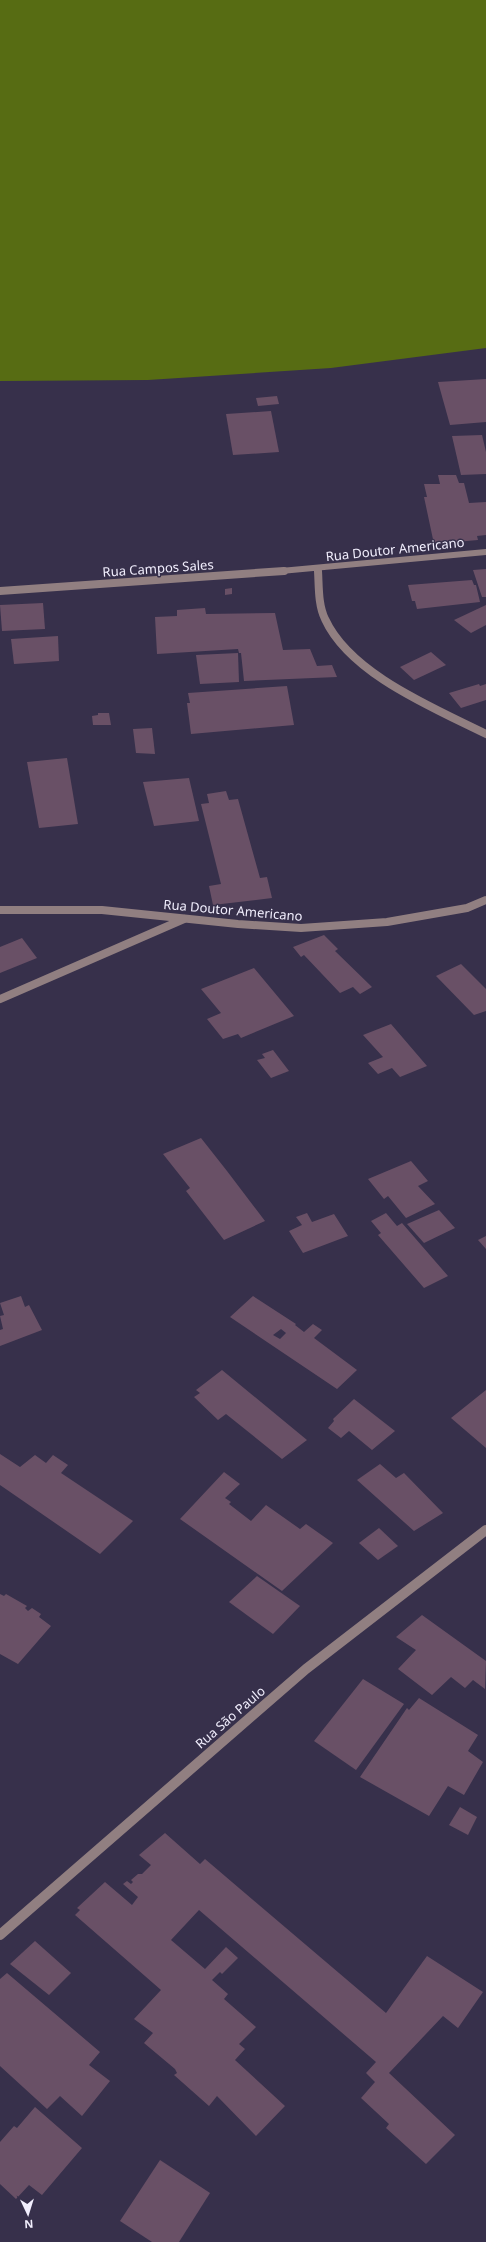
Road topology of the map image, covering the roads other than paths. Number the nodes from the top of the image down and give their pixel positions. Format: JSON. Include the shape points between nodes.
{"nodes":[{"id":1,"x":486,"y":552,"type":"edge"},
{"id":2,"x":318,"y":569,"type":"junction"},
{"id":3,"x":0,"y":591,"type":"edge"},
{"id":4,"x":486,"y":734,"type":"edge"},
{"id":5,"x":486,"y":900,"type":"edge"},
{"id":6,"x":0,"y":910,"type":"edge"},
{"id":7,"x":185,"y":919,"type":"junction"},
{"id":8,"x":0,"y":999,"type":"edge"},
{"id":9,"x":486,"y":1530,"type":"edge"},
{"id":10,"x":0,"y":1935,"type":"edge"}],
"edges":[{"from":1,"to":2,"type":"street","name":"Rua Doutor Americano"},
{"from":2,"to":3,"type":"street","name":"Rua Campos Sales"},
{"from":2,"to":4,"type":"street","name":"Rua Doutor Americano","via":[[324,618],[341,644],[397,686]]},
{"from":5,"to":7,"type":"street","name":"Rua Doutor Americano","via":[[467,908],[387,922],[301,928]]},
{"from":6,"to":7,"type":"street","name":"Rua Doutor Americano","via":[[102,910]]},
{"from":7,"to":8,"type":"street"},
{"from":9,"to":10,"type":"street","name":"Rua São Paulo","via":[[306,1668]]}]}
